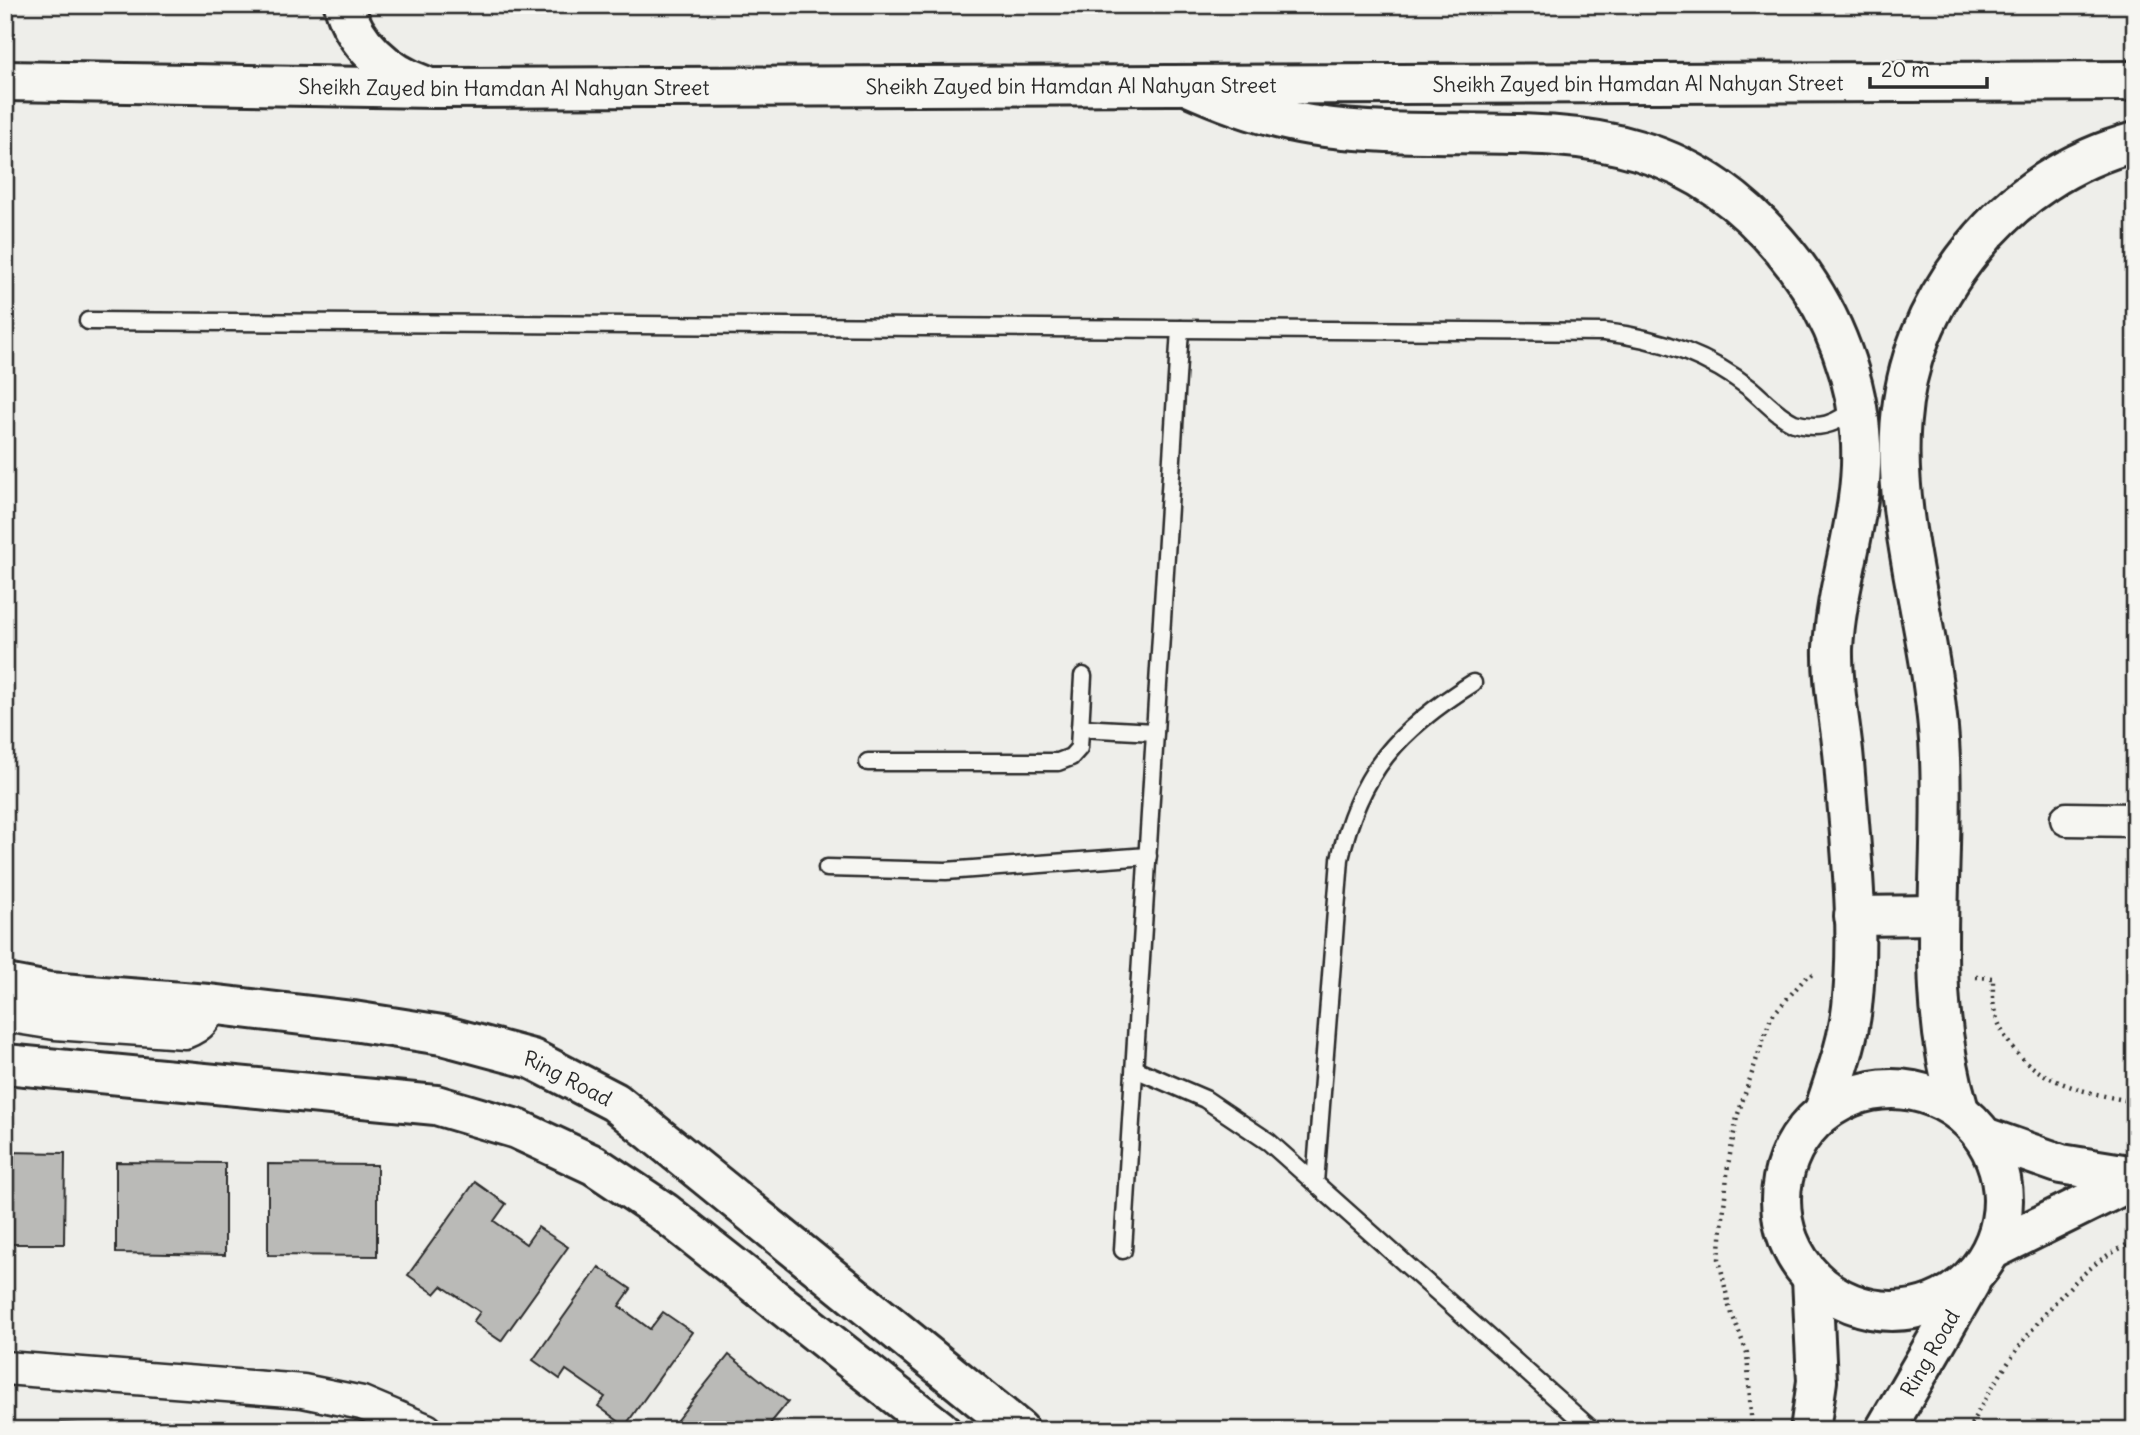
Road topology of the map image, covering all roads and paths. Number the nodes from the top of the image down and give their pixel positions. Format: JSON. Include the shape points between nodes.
{"nodes":[{"id":1,"x":344,"y":5,"type":"edge"},
{"id":2,"x":5,"y":81,"type":"edge"},
{"id":3,"x":2135,"y":81,"type":"edge"},
{"id":4,"x":1186,"y":85,"type":"junction"},
{"id":5,"x":434,"y":89,"type":"junction"},
{"id":6,"x":2135,"y":142,"type":"edge"},
{"id":7,"x":88,"y":321,"type":"dead end"},
{"id":8,"x":1180,"y":328,"type":"junction"},
{"id":9,"x":1856,"y":405,"type":"junction"},
{"id":10,"x":1083,"y":676,"type":"dead end"},
{"id":11,"x":1473,"y":683,"type":"dead end"},
{"id":12,"x":1080,"y":728,"type":"junction"},
{"id":13,"x":1155,"y":732,"type":"junction"},
{"id":14,"x":868,"y":762,"type":"dead end"},
{"id":15,"x":2067,"y":819,"type":"dead end"},
{"id":16,"x":2135,"y":820,"type":"edge"},
{"id":17,"x":1148,"y":856,"type":"junction"},
{"id":18,"x":827,"y":868,"type":"dead end"},
{"id":19,"x":1938,"y":915,"type":"junction"},
{"id":20,"x":1854,"y":916,"type":"junction"},
{"id":21,"x":1854,"y":973,"type":"junction"},
{"id":22,"x":1937,"y":975,"type":"junction"},
{"id":23,"x":5,"y":984,"type":"edge"},
{"id":24,"x":209,"y":1003,"type":"junction"},
{"id":25,"x":5,"y":1016,"type":"edge"},
{"id":26,"x":5,"y":1065,"type":"edge"},
{"id":27,"x":1135,"y":1069,"type":"junction"},
{"id":28,"x":2135,"y":1102,"type":"edge"},
{"id":29,"x":1959,"y":1110,"type":"junction"},
{"id":30,"x":1824,"y":1111,"type":"junction"},
{"id":31,"x":1984,"y":1137,"type":"junction"},
{"id":32,"x":2135,"y":1177,"type":"edge"},
{"id":33,"x":1315,"y":1183,"type":"junction"},
{"id":34,"x":2135,"y":1240,"type":"edge"},
{"id":35,"x":1124,"y":1250,"type":"dead end"},
{"id":36,"x":1983,"y":1263,"type":"junction"},
{"id":37,"x":1812,"y":1278,"type":"junction"},
{"id":38,"x":5,"y":1368,"type":"edge"},
{"id":39,"x":426,"y":1430,"type":"edge"},
{"id":40,"x":940,"y":1430,"type":"edge"},
{"id":41,"x":1019,"y":1430,"type":"edge"},
{"id":42,"x":1592,"y":1430,"type":"edge"},
{"id":43,"x":1752,"y":1430,"type":"edge"},
{"id":44,"x":1810,"y":1430,"type":"edge"},
{"id":45,"x":1885,"y":1430,"type":"edge"},
{"id":46,"x":1968,"y":1430,"type":"edge"}],
"edges":[{"from":1,"to":5,"type":"street","via":[[356,33],[371,52],[390,69]]},
{"from":2,"to":5,"type":"street","name":"Sheikh Zayed bin Hamdan Al Nahyan Street"},
{"from":3,"to":4,"type":"street","name":"Sheikh Zayed bin Hamdan Al Nahyan Street"},
{"from":4,"to":5,"type":"street","name":"Sheikh Zayed bin Hamdan Al Nahyan Street"},
{"from":4,"to":9,"type":"street","via":[[1267,116],[1309,125],[1575,135],[1675,165],[1734,202],[1791,259],[1838,339]]},
{"from":6,"to":19,"type":"street","via":[[2064,171],[1986,232],[1927,320],[1903,396],[1898,476],[1940,758]]},
{"from":7,"to":8,"type":"lane"},
{"from":8,"to":9,"type":"lane","via":[[1636,335],[1696,355],[1794,424],[1829,425]]},
{"from":8,"to":13,"type":"lane"},
{"from":9,"to":20,"type":"street","via":[[1861,474],[1833,649]]},
{"from":10,"to":12,"type":"lane"},
{"from":11,"to":33,"type":"lane","via":[[1400,737],[1367,781],[1346,832],[1340,859]]},
{"from":12,"to":13,"type":"lane"},
{"from":12,"to":14,"type":"lane","via":[[1079,748],[1058,762]]},
{"from":13,"to":17,"type":"lane"},
{"from":15,"to":16,"type":"street"},
{"from":17,"to":18,"type":"lane","via":[[946,871]]},
{"from":17,"to":27,"type":"lane"},
{"from":19,"to":20,"type":"street"},
{"from":19,"to":22,"type":"street"},
{"from":20,"to":21,"type":"street"},
{"from":21,"to":30,"type":"street","via":[[1846,1039]]},
{"from":21,"to":43,"type":"path","via":[[1808,975],[1771,1017],[1737,1117],[1718,1259],[1747,1353]]},
{"from":22,"to":28,"type":"path","via":[[1993,978],[1995,1013],[2009,1047],[2019,1056],[2054,1082]]},
{"from":22,"to":29,"type":"street","via":[[1943,1046]]},
{"from":23,"to":24,"type":"street","name":"Ring Road","via":[[48,992]]},
{"from":24,"to":25,"type":"street","via":[[206,1017],[184,1032]]},
{"from":24,"to":41,"type":"street","name":"Ring Road","via":[[442,1035],[532,1059],[615,1102]]},
{"from":26,"to":40,"type":"street","via":[[436,1105],[517,1129],[594,1165],[664,1212]]},
{"from":27,"to":33,"type":"lane","via":[[1171,1082],[1238,1119]]},
{"from":27,"to":35,"type":"lane"},
{"from":29,"to":30,"type":"street","via":[[1927,1094],[1891,1088],[1856,1093]]},
{"from":29,"to":31,"type":"street"},
{"from":30,"to":37,"type":"street","via":[[1798,1138],[1783,1172],[1780,1210],[1790,1247]]},
{"from":31,"to":32,"type":"street","via":[[2061,1164]]},
{"from":31,"to":36,"type":"street","via":[[1998,1164],[2004,1192],[2002,1222]]},
{"from":32,"to":36,"type":"street"},
{"from":33,"to":42,"type":"lane"},
{"from":34,"to":46,"type":"path","via":[[2102,1259],[2048,1314],[2005,1366]]},
{"from":36,"to":37,"type":"street","via":[[1951,1295],[1924,1307],[1894,1312],[1864,1308],[1836,1297]]},
{"from":36,"to":45,"type":"street","name":"Ring Road"},
{"from":37,"to":44,"type":"street","via":[[1816,1381]]},
{"from":38,"to":39,"type":"street","via":[[303,1391],[362,1404]]}]}
